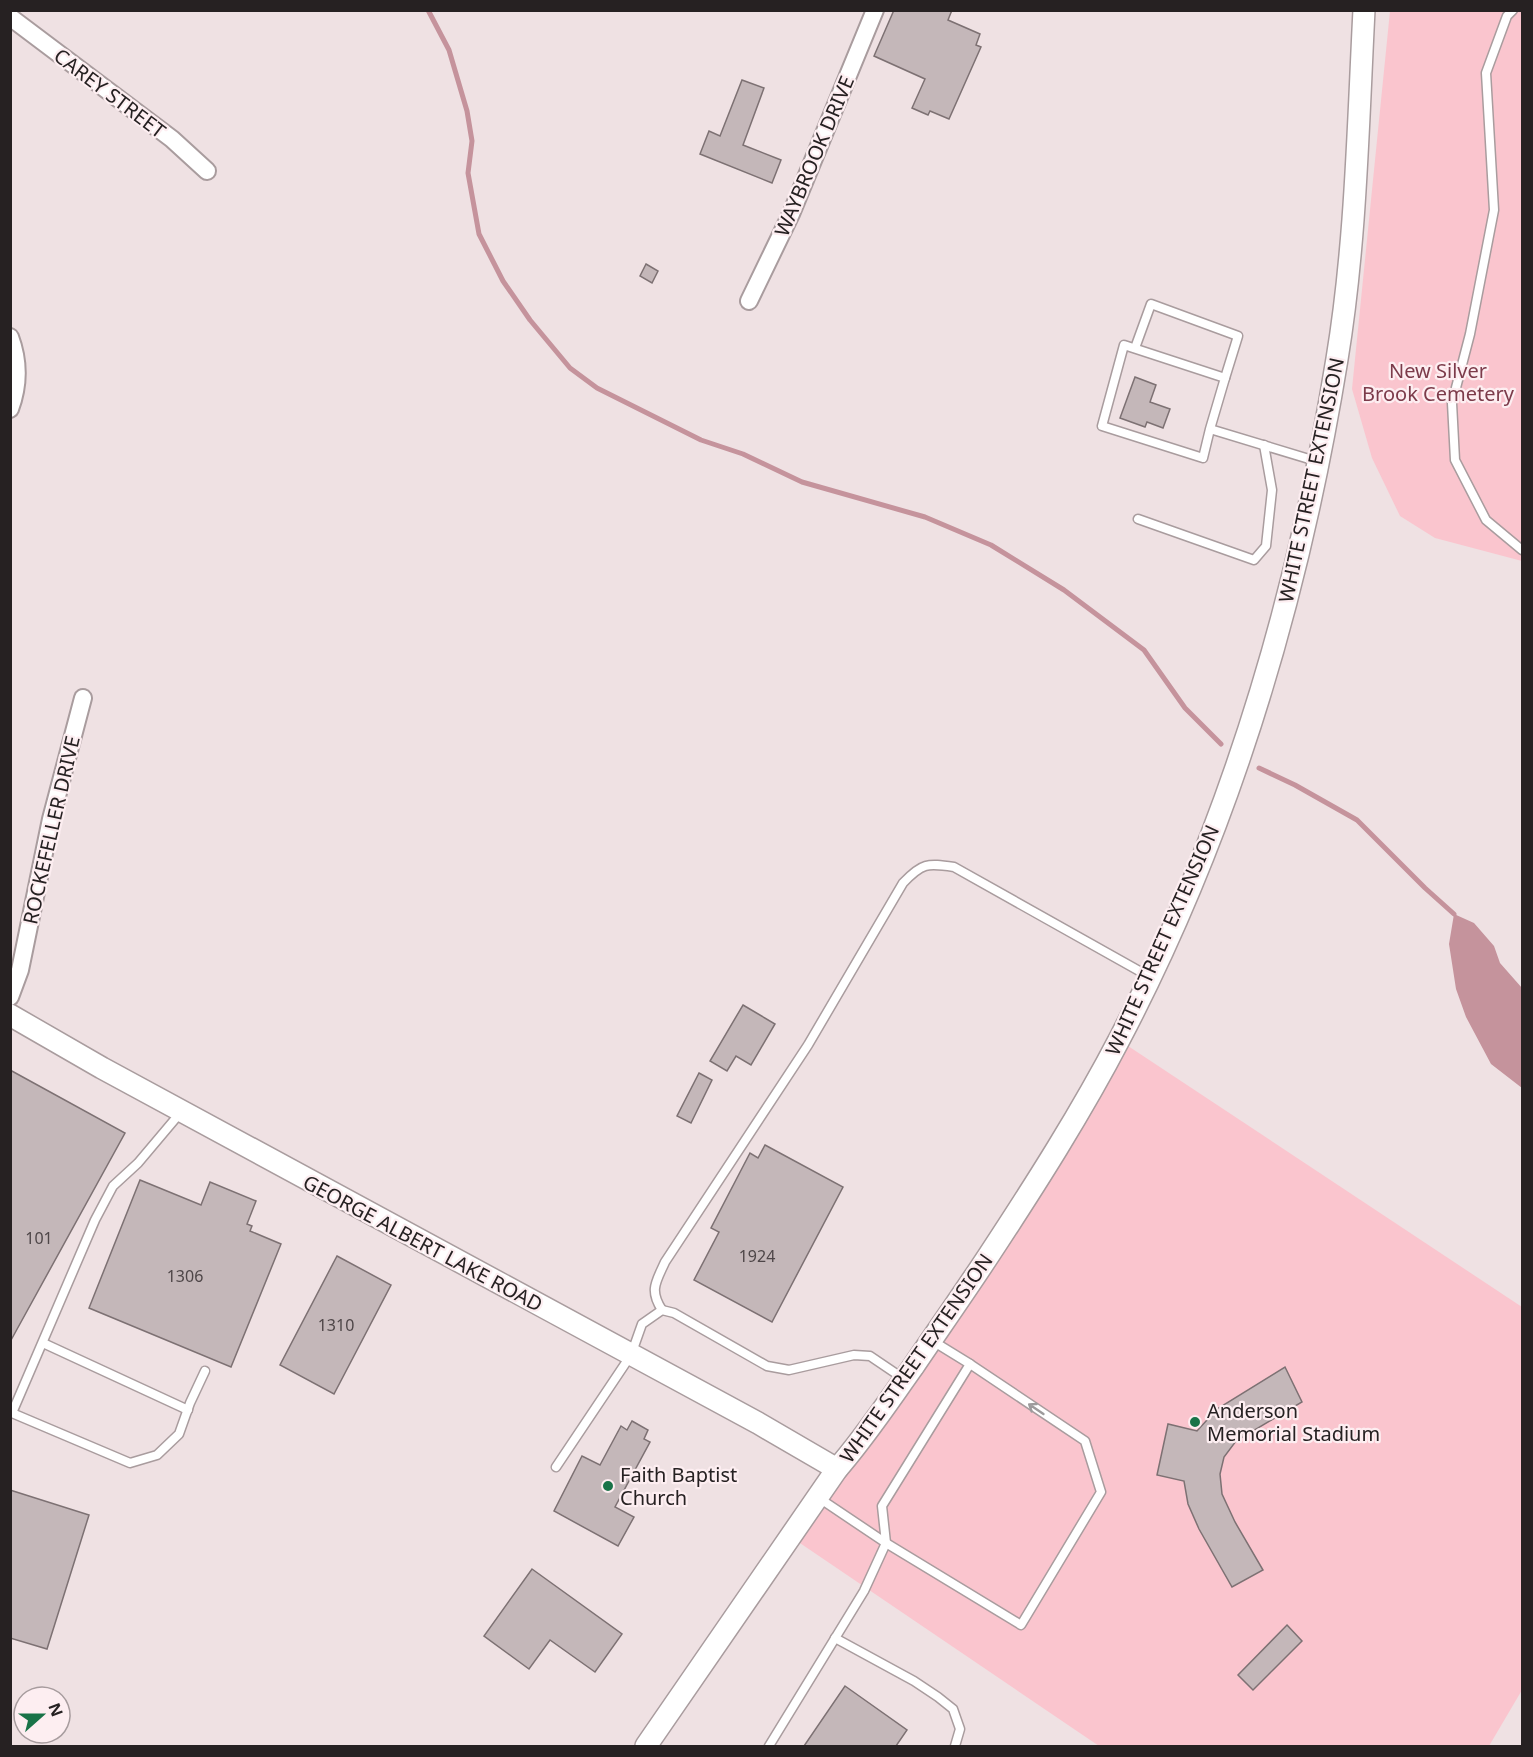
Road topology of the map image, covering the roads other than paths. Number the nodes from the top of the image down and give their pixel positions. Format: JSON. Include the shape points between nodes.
{"nodes":[{"id":1,"x":875,"y":10,"type":"edge"},
{"id":2,"x":1364,"y":10,"type":"edge"},
{"id":3,"x":1513,"y":10,"type":"edge"},
{"id":4,"x":10,"y":17,"type":"edge"},
{"id":5,"x":207,"y":171,"type":"dead end"},
{"id":6,"x":749,"y":301,"type":"dead end"},
{"id":7,"x":10,"y":337,"type":"edge"},
{"id":8,"x":1135,"y":348,"type":"junction"},
{"id":9,"x":1225,"y":378,"type":"junction"},
{"id":10,"x":10,"y":409,"type":"edge"},
{"id":11,"x":1210,"y":429,"type":"junction"},
{"id":12,"x":1264,"y":445,"type":"junction"},
{"id":13,"x":1319,"y":462,"type":"junction"},
{"id":14,"x":1138,"y":519,"type":"dead end"},
{"id":15,"x":1522,"y":550,"type":"edge"},
{"id":16,"x":83,"y":698,"type":"dead end"},
{"id":17,"x":1150,"y":977,"type":"junction"},
{"id":18,"x":10,"y":997,"type":"edge"},
{"id":19,"x":10,"y":1015,"type":"edge"},
{"id":20,"x":182,"y":1112,"type":"junction"},
{"id":21,"x":662,"y":1310,"type":"junction"},
{"id":22,"x":931,"y":1340,"type":"junction"},
{"id":23,"x":43,"y":1343,"type":"junction"},
{"id":24,"x":631,"y":1355,"type":"junction"},
{"id":25,"x":970,"y":1364,"type":"junction"},
{"id":26,"x":205,"y":1371,"type":"dead end"},
{"id":27,"x":904,"y":1379,"type":"junction"},
{"id":28,"x":188,"y":1410,"type":"junction"},
{"id":29,"x":11,"y":1413,"type":"edge"},
{"id":30,"x":556,"y":1467,"type":"dead end"},
{"id":31,"x":837,"y":1469,"type":"junction"},
{"id":32,"x":818,"y":1497,"type":"junction"},
{"id":33,"x":886,"y":1543,"type":"junction"},
{"id":34,"x":835,"y":1638,"type":"junction"},
{"id":35,"x":646,"y":1746,"type":"edge"},
{"id":36,"x":769,"y":1746,"type":"edge"},
{"id":37,"x":955,"y":1746,"type":"edge"}],
"edges":[{"from":1,"to":6,"type":"street","name":"WAYBROOK DRIVE","via":[[791,214]]},
{"from":2,"to":13,"type":"street","name":"WHITE STREET EXTENSION","via":[[1346,292]]},
{"from":3,"to":15,"type":"lane","via":[[1486,73],[1494,210],[1452,403],[1455,460],[1486,520]]},
{"from":4,"to":5,"type":"street","name":"CAREY STREET","via":[[172,139]]},
{"from":7,"to":10,"type":"street","via":[[17,374]]},
{"from":8,"to":9,"type":"lane"},
{"from":8,"to":9,"type":"lane","via":[[1151,304],[1238,336]]},
{"from":8,"to":11,"type":"lane","via":[[1124,345],[1102,426],[1203,458]]},
{"from":9,"to":11,"type":"lane"},
{"from":11,"to":12,"type":"lane"},
{"from":12,"to":13,"type":"lane"},
{"from":12,"to":14,"type":"lane","via":[[1272,490],[1266,546],[1254,560]]},
{"from":13,"to":17,"type":"street","name":"WHITE STREET EXTENSION","via":[[1298,560],[1241,754],[1186,897]]},
{"from":16,"to":18,"type":"street","name":"ROCKEFELLER DRIVE","via":[[51,819],[20,970]]},
{"from":17,"to":21,"type":"lane","via":[[954,867],[932,863],[915,869],[808,1045],[665,1262],[654,1287]]},
{"from":17,"to":22,"type":"street","name":"WHITE STREET EXTENSION","via":[[1119,1040],[1027,1197]]},
{"from":19,"to":20,"type":"street","name":"GEORGE ALBERT LAKE ROAD"},
{"from":20,"to":23,"type":"lane","via":[[113,1186]]},
{"from":20,"to":24,"type":"street","name":"GEORGE ALBERT LAKE ROAD"},
{"from":21,"to":24,"type":"lane","via":[[642,1324]]},
{"from":21,"to":27,"type":"lane","via":[[767,1366],[789,1370],[854,1355],[870,1356]]},
{"from":22,"to":25,"type":"lane"},
{"from":22,"to":27,"type":"street","name":"WHITE STREET EXTENSION"},
{"from":23,"to":28,"type":"lane"},
{"from":23,"to":29,"type":"lane"},
{"from":24,"to":30,"type":"lane"},
{"from":24,"to":31,"type":"street","name":"GEORGE ALBERT LAKE ROAD"},
{"from":25,"to":33,"type":"lane","via":[[882,1506]]},
{"from":33,"to":25,"type":"lane","one_way":true,"via":[[1021,1624],[1101,1492],[1085,1442]]},
{"from":26,"to":28,"type":"lane"},
{"from":27,"to":31,"type":"street","name":"WHITE STREET EXTENSION"},
{"from":28,"to":29,"type":"lane","via":[[179,1434],[165,1448],[157,1455],[130,1463]]},
{"from":31,"to":32,"type":"street","name":"WHITE STREET EXTENSION"},
{"from":32,"to":33,"type":"lane"},
{"from":32,"to":35,"type":"street","name":"WHITE STREET EXTENSION"},
{"from":33,"to":34,"type":"lane","via":[[864,1591]]},
{"from":34,"to":36,"type":"lane"},
{"from":34,"to":37,"type":"lane","via":[[914,1681],[953,1709],[960,1729]]}]}
